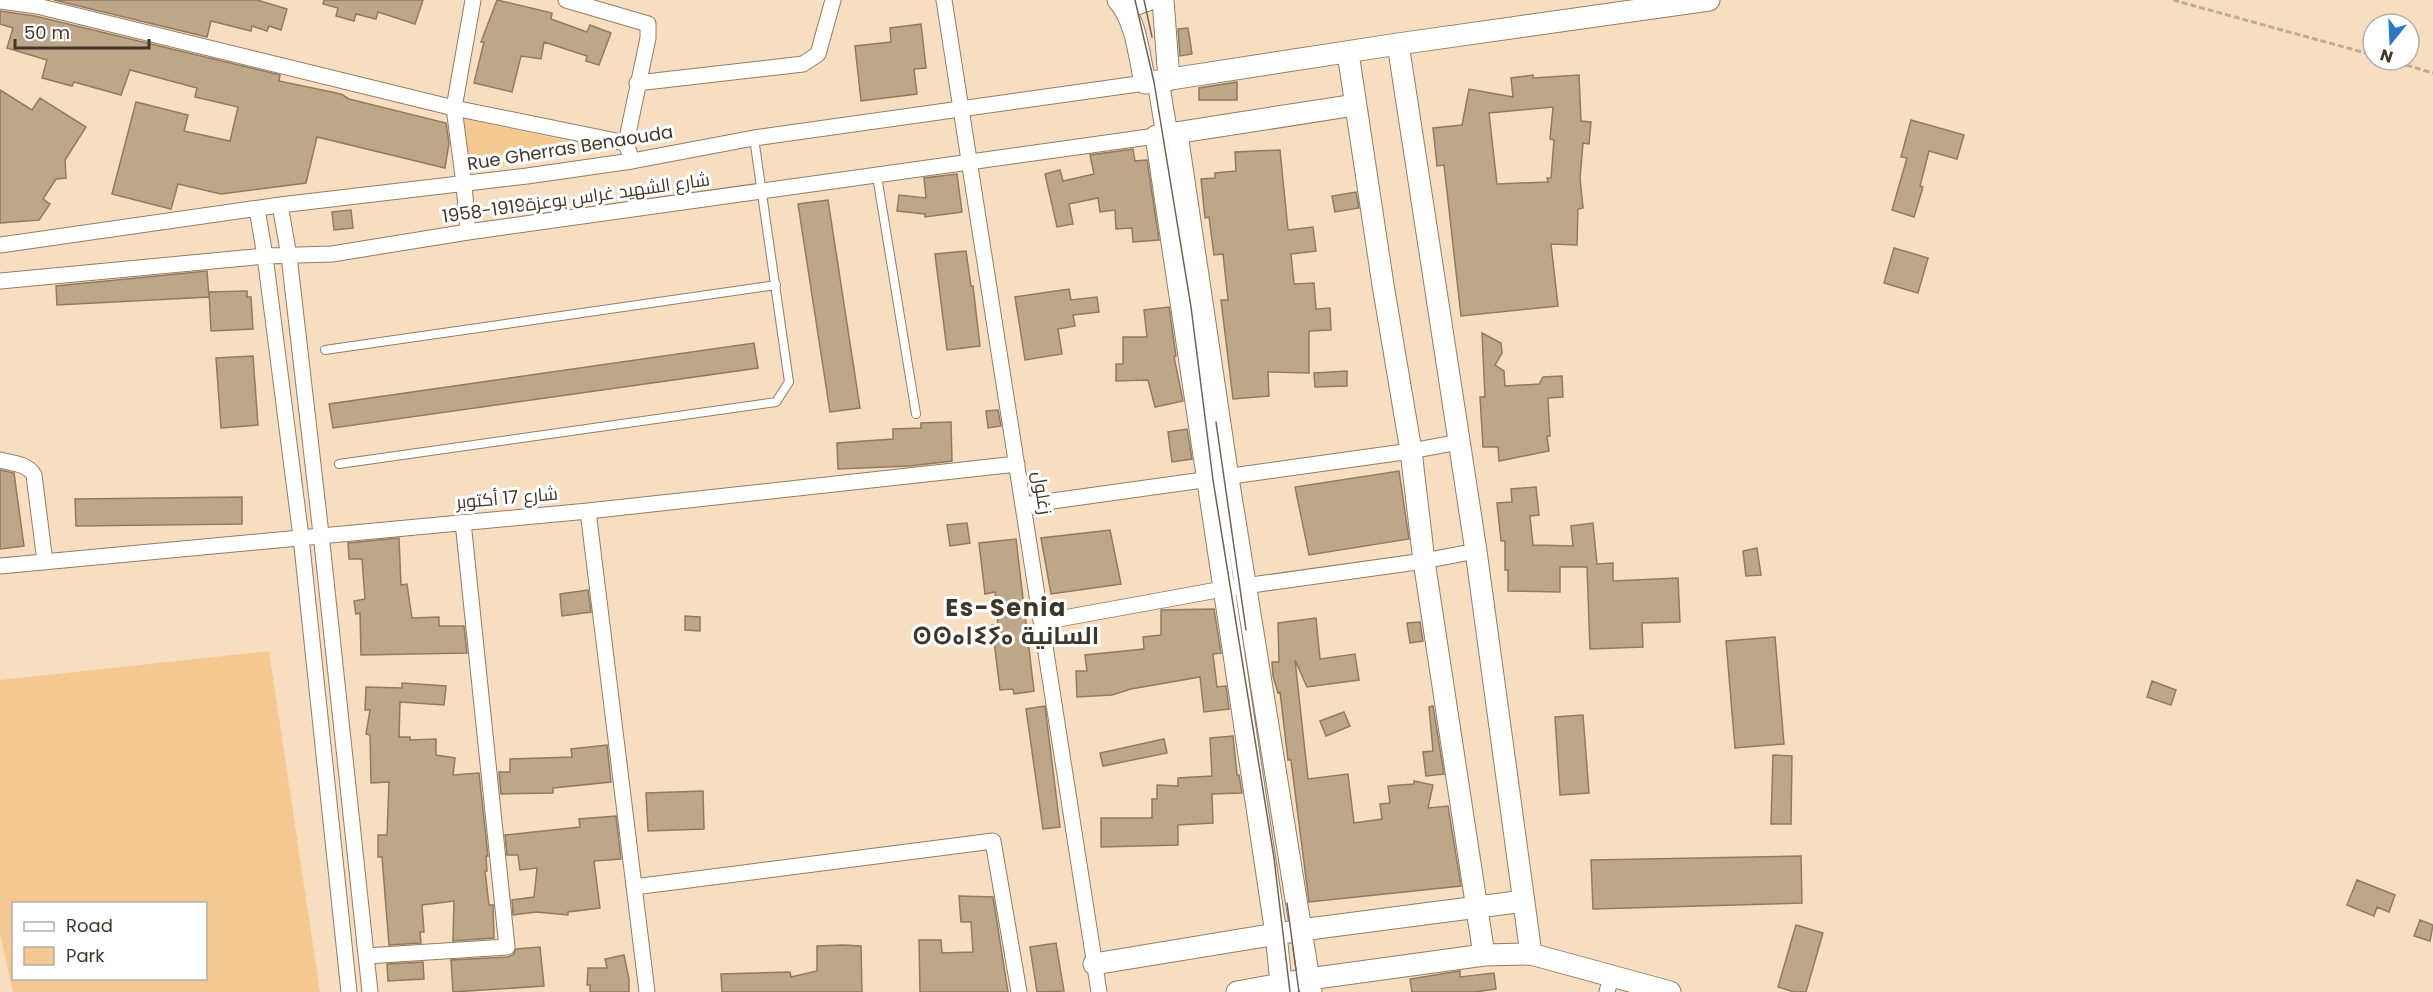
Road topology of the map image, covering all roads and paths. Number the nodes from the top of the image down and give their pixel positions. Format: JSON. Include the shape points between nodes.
{"nodes":[{"id":1,"x":473,"y":0,"type":"edge"},
{"id":2,"x":566,"y":0,"type":"edge"},
{"id":3,"x":834,"y":0,"type":"edge"},
{"id":4,"x":944,"y":0,"type":"edge"},
{"id":5,"x":1119,"y":0,"type":"edge"},
{"id":6,"x":1148,"y":0,"type":"edge"},
{"id":7,"x":1163,"y":0,"type":"edge"},
{"id":8,"x":1709,"y":0,"type":"edge"},
{"id":9,"x":2173,"y":0,"type":"edge"},
{"id":10,"x":0,"y":1,"type":"edge"},
{"id":11,"x":38,"y":3,"type":"edge"},
{"id":12,"x":1398,"y":44,"type":"junction"},
{"id":13,"x":2361,"y":52,"type":"edge"},
{"id":14,"x":1348,"y":53,"type":"junction"},
{"id":15,"x":1157,"y":81,"type":"junction"},
{"id":16,"x":637,"y":83,"type":"junction"},
{"id":17,"x":1355,"y":105,"type":"junction"},
{"id":18,"x":454,"y":108,"type":"junction"},
{"id":19,"x":963,"y":109,"type":"junction"},
{"id":20,"x":1166,"y":135,"type":"junction"},
{"id":21,"x":754,"y":138,"type":"junction"},
{"id":22,"x":626,"y":143,"type":"junction"},
{"id":23,"x":632,"y":161,"type":"junction"},
{"id":24,"x":971,"y":163,"type":"junction"},
{"id":25,"x":877,"y":176,"type":"junction"},
{"id":26,"x":464,"y":184,"type":"junction"},
{"id":27,"x":763,"y":192,"type":"junction"},
{"id":28,"x":280,"y":206,"type":"junction"},
{"id":29,"x":256,"y":209,"type":"junction"},
{"id":30,"x":468,"y":232,"type":"junction"},
{"id":31,"x":0,"y":245,"type":"edge"},
{"id":32,"x":265,"y":256,"type":"junction"},
{"id":33,"x":289,"y":256,"type":"junction"},
{"id":34,"x":0,"y":281,"type":"edge"},
{"id":35,"x":776,"y":285,"type":"junction"},
{"id":36,"x":325,"y":350,"type":"dead end"},
{"id":37,"x":299,"y":351,"type":"junction"},
{"id":38,"x":277,"y":353,"type":"junction"},
{"id":39,"x":916,"y":414,"type":"dead end"},
{"id":40,"x":1459,"y":442,"type":"junction"},
{"id":41,"x":1411,"y":451,"type":"junction"},
{"id":42,"x":0,"y":460,"type":"edge"},
{"id":43,"x":339,"y":464,"type":"dead end"},
{"id":44,"x":1017,"y":464,"type":"junction"},
{"id":45,"x":1218,"y":479,"type":"junction"},
{"id":46,"x":1024,"y":505,"type":"junction"},
{"id":47,"x":588,"y":511,"type":"junction"},
{"id":48,"x":463,"y":522,"type":"junction"},
{"id":49,"x":321,"y":534,"type":"junction"},
{"id":50,"x":300,"y":537,"type":"junction"},
{"id":51,"x":1476,"y":552,"type":"junction"},
{"id":52,"x":1424,"y":561,"type":"junction"},
{"id":53,"x":45,"y":562,"type":"junction"},
{"id":54,"x":0,"y":566,"type":"edge"},
{"id":55,"x":1246,"y":586,"type":"junction"},
{"id":56,"x":1223,"y":589,"type":"junction"},
{"id":57,"x":1042,"y":622,"type":"junction"},
{"id":58,"x":634,"y":887,"type":"junction"},
{"id":59,"x":1524,"y":901,"type":"junction"},
{"id":60,"x":1478,"y":907,"type":"junction"},
{"id":61,"x":1301,"y":930,"type":"junction"},
{"id":62,"x":1276,"y":934,"type":"junction"},
{"id":63,"x":1484,"y":954,"type":"junction"},
{"id":64,"x":1531,"y":954,"type":"junction"},
{"id":65,"x":366,"y":956,"type":"junction"},
{"id":66,"x":1095,"y":964,"type":"junction"},
{"id":67,"x":1609,"y":984,"type":"edge"},
{"id":68,"x":1310,"y":986,"type":"edge"},
{"id":69,"x":1282,"y":988,"type":"edge"},
{"id":70,"x":349,"y":992,"type":"edge"},
{"id":71,"x":370,"y":992,"type":"edge"},
{"id":72,"x":647,"y":992,"type":"edge"},
{"id":73,"x":1019,"y":992,"type":"edge"},
{"id":74,"x":1099,"y":992,"type":"edge"},
{"id":75,"x":1237,"y":992,"type":"edge"},
{"id":76,"x":1670,"y":992,"type":"edge"}],
"edges":[{"from":1,"to":18,"type":"street"},
{"from":2,"to":16,"type":"street","via":[[648,24]]},
{"from":3,"to":16,"type":"street","via":[[818,54],[803,64]]},
{"from":4,"to":19,"type":"street","name":"زغلول"},
{"from":5,"to":6,"type":"main road","via":[[1136,4]]},
{"from":5,"to":15,"type":"main road"},
{"from":7,"to":15,"type":"main road"},
{"from":8,"to":12,"type":"main road"},
{"from":9,"to":13,"type":"path"},
{"from":10,"to":11,"type":"street"},
{"from":11,"to":18,"type":"street"},
{"from":12,"to":14,"type":"main road"},
{"from":12,"to":40,"type":"main road"},
{"from":14,"to":15,"type":"main road"},
{"from":14,"to":17,"type":"main road"},
{"from":15,"to":19,"type":"street","name":"Rue Gherras Benaouda"},
{"from":15,"to":20,"type":"main road"},
{"from":16,"to":22,"type":"street"},
{"from":17,"to":20,"type":"main road"},
{"from":17,"to":41,"type":"main road"},
{"from":18,"to":22,"type":"street"},
{"from":18,"to":26,"type":"street"},
{"from":19,"to":21,"type":"street","name":"Rue Gherras Benaouda"},
{"from":19,"to":24,"type":"street","name":"زغلول"},
{"from":20,"to":24,"type":"street","name":"شارع الشهيد غراس بوعزة1919-1958"},
{"from":20,"to":45,"type":"main road"},
{"from":21,"to":23,"type":"street","name":"Rue Gherras Benaouda"},
{"from":21,"to":27,"type":"lane"},
{"from":22,"to":23,"type":"street"},
{"from":23,"to":26,"type":"street","name":"Rue Gherras Benaouda"},
{"from":24,"to":25,"type":"street","name":"شارع الشهيد غراس بوعزة1919-1958"},
{"from":24,"to":44,"type":"street","name":"زغلول"},
{"from":25,"to":27,"type":"street","name":"شارع الشهيد غراس بوعزة1919-1958"},
{"from":25,"to":39,"type":"lane"},
{"from":26,"to":28,"type":"street","name":"Rue Gherras Benaouda"},
{"from":26,"to":30,"type":"street"},
{"from":27,"to":30,"type":"street","name":"شارع الشهيد غراس بوعزة1919-1958"},
{"from":27,"to":35,"type":"lane"},
{"from":28,"to":29,"type":"street","name":"Rue Gherras Benaouda"},
{"from":28,"to":33,"type":"street"},
{"from":29,"to":31,"type":"street","name":"Rue Gherras Benaouda"},
{"from":29,"to":32,"type":"street"},
{"from":30,"to":33,"type":"street","name":"شارع الشهيد غراس بوعزة1919-1958","via":[[332,254]]},
{"from":32,"to":33,"type":"street","name":"شارع الشهيد غراس بوعزة1919-1958"},
{"from":32,"to":34,"type":"street","name":"شارع الشهيد غراس بوعزة1919-1958"},
{"from":32,"to":38,"type":"street"},
{"from":33,"to":37,"type":"street"},
{"from":35,"to":36,"type":"lane"},
{"from":35,"to":43,"type":"lane","via":[[789,382],[776,402]]},
{"from":37,"to":38,"type":"street"},
{"from":37,"to":49,"type":"street"},
{"from":38,"to":50,"type":"street"},
{"from":40,"to":41,"type":"street"},
{"from":40,"to":51,"type":"main road"},
{"from":41,"to":45,"type":"street"},
{"from":41,"to":52,"type":"main road"},
{"from":42,"to":53,"type":"street","via":[[25,466],[34,475]]},
{"from":44,"to":46,"type":"street","name":"زغلول"},
{"from":44,"to":47,"type":"street","name":"شارع 17 أكتوبر"},
{"from":45,"to":46,"type":"street"},
{"from":45,"to":55,"type":"main road"},
{"from":45,"to":56,"type":"main road"},
{"from":46,"to":57,"type":"street","name":"زغلول"},
{"from":47,"to":48,"type":"street","name":"شارع 17 أكتوبر"},
{"from":47,"to":58,"type":"street"},
{"from":48,"to":49,"type":"street","name":"شارع 17 أكتوبر"},
{"from":48,"to":65,"type":"street","via":[[507,947]]},
{"from":49,"to":50,"type":"street","name":"شارع 17 أكتوبر"},
{"from":49,"to":65,"type":"street"},
{"from":50,"to":53,"type":"street","name":"شارع 17 أكتوبر"},
{"from":50,"to":70,"type":"street"},
{"from":51,"to":52,"type":"street"},
{"from":51,"to":59,"type":"main road"},
{"from":52,"to":55,"type":"street"},
{"from":52,"to":60,"type":"main road"},
{"from":53,"to":54,"type":"street","name":"شارع 17 أكتوبر"},
{"from":55,"to":56,"type":"street"},
{"from":55,"to":61,"type":"main road"},
{"from":56,"to":57,"type":"street"},
{"from":56,"to":62,"type":"main road"},
{"from":57,"to":66,"type":"street","name":"زغلول"},
{"from":58,"to":72,"type":"street"},
{"from":58,"to":73,"type":"street","via":[[993,841]]},
{"from":59,"to":60,"type":"main road"},
{"from":59,"to":64,"type":"main road"},
{"from":60,"to":61,"type":"main road"},
{"from":60,"to":63,"type":"main road"},
{"from":61,"to":62,"type":"main road"},
{"from":61,"to":68,"type":"main road"},
{"from":62,"to":66,"type":"main road"},
{"from":62,"to":69,"type":"main road"},
{"from":63,"to":64,"type":"main road"},
{"from":63,"to":68,"type":"main road"},
{"from":64,"to":67,"type":"main road"},
{"from":65,"to":71,"type":"street"},
{"from":66,"to":74,"type":"street","name":"زغلول"},
{"from":67,"to":76,"type":"main road"},
{"from":68,"to":69,"type":"main road"},
{"from":69,"to":75,"type":"main road"}]}
